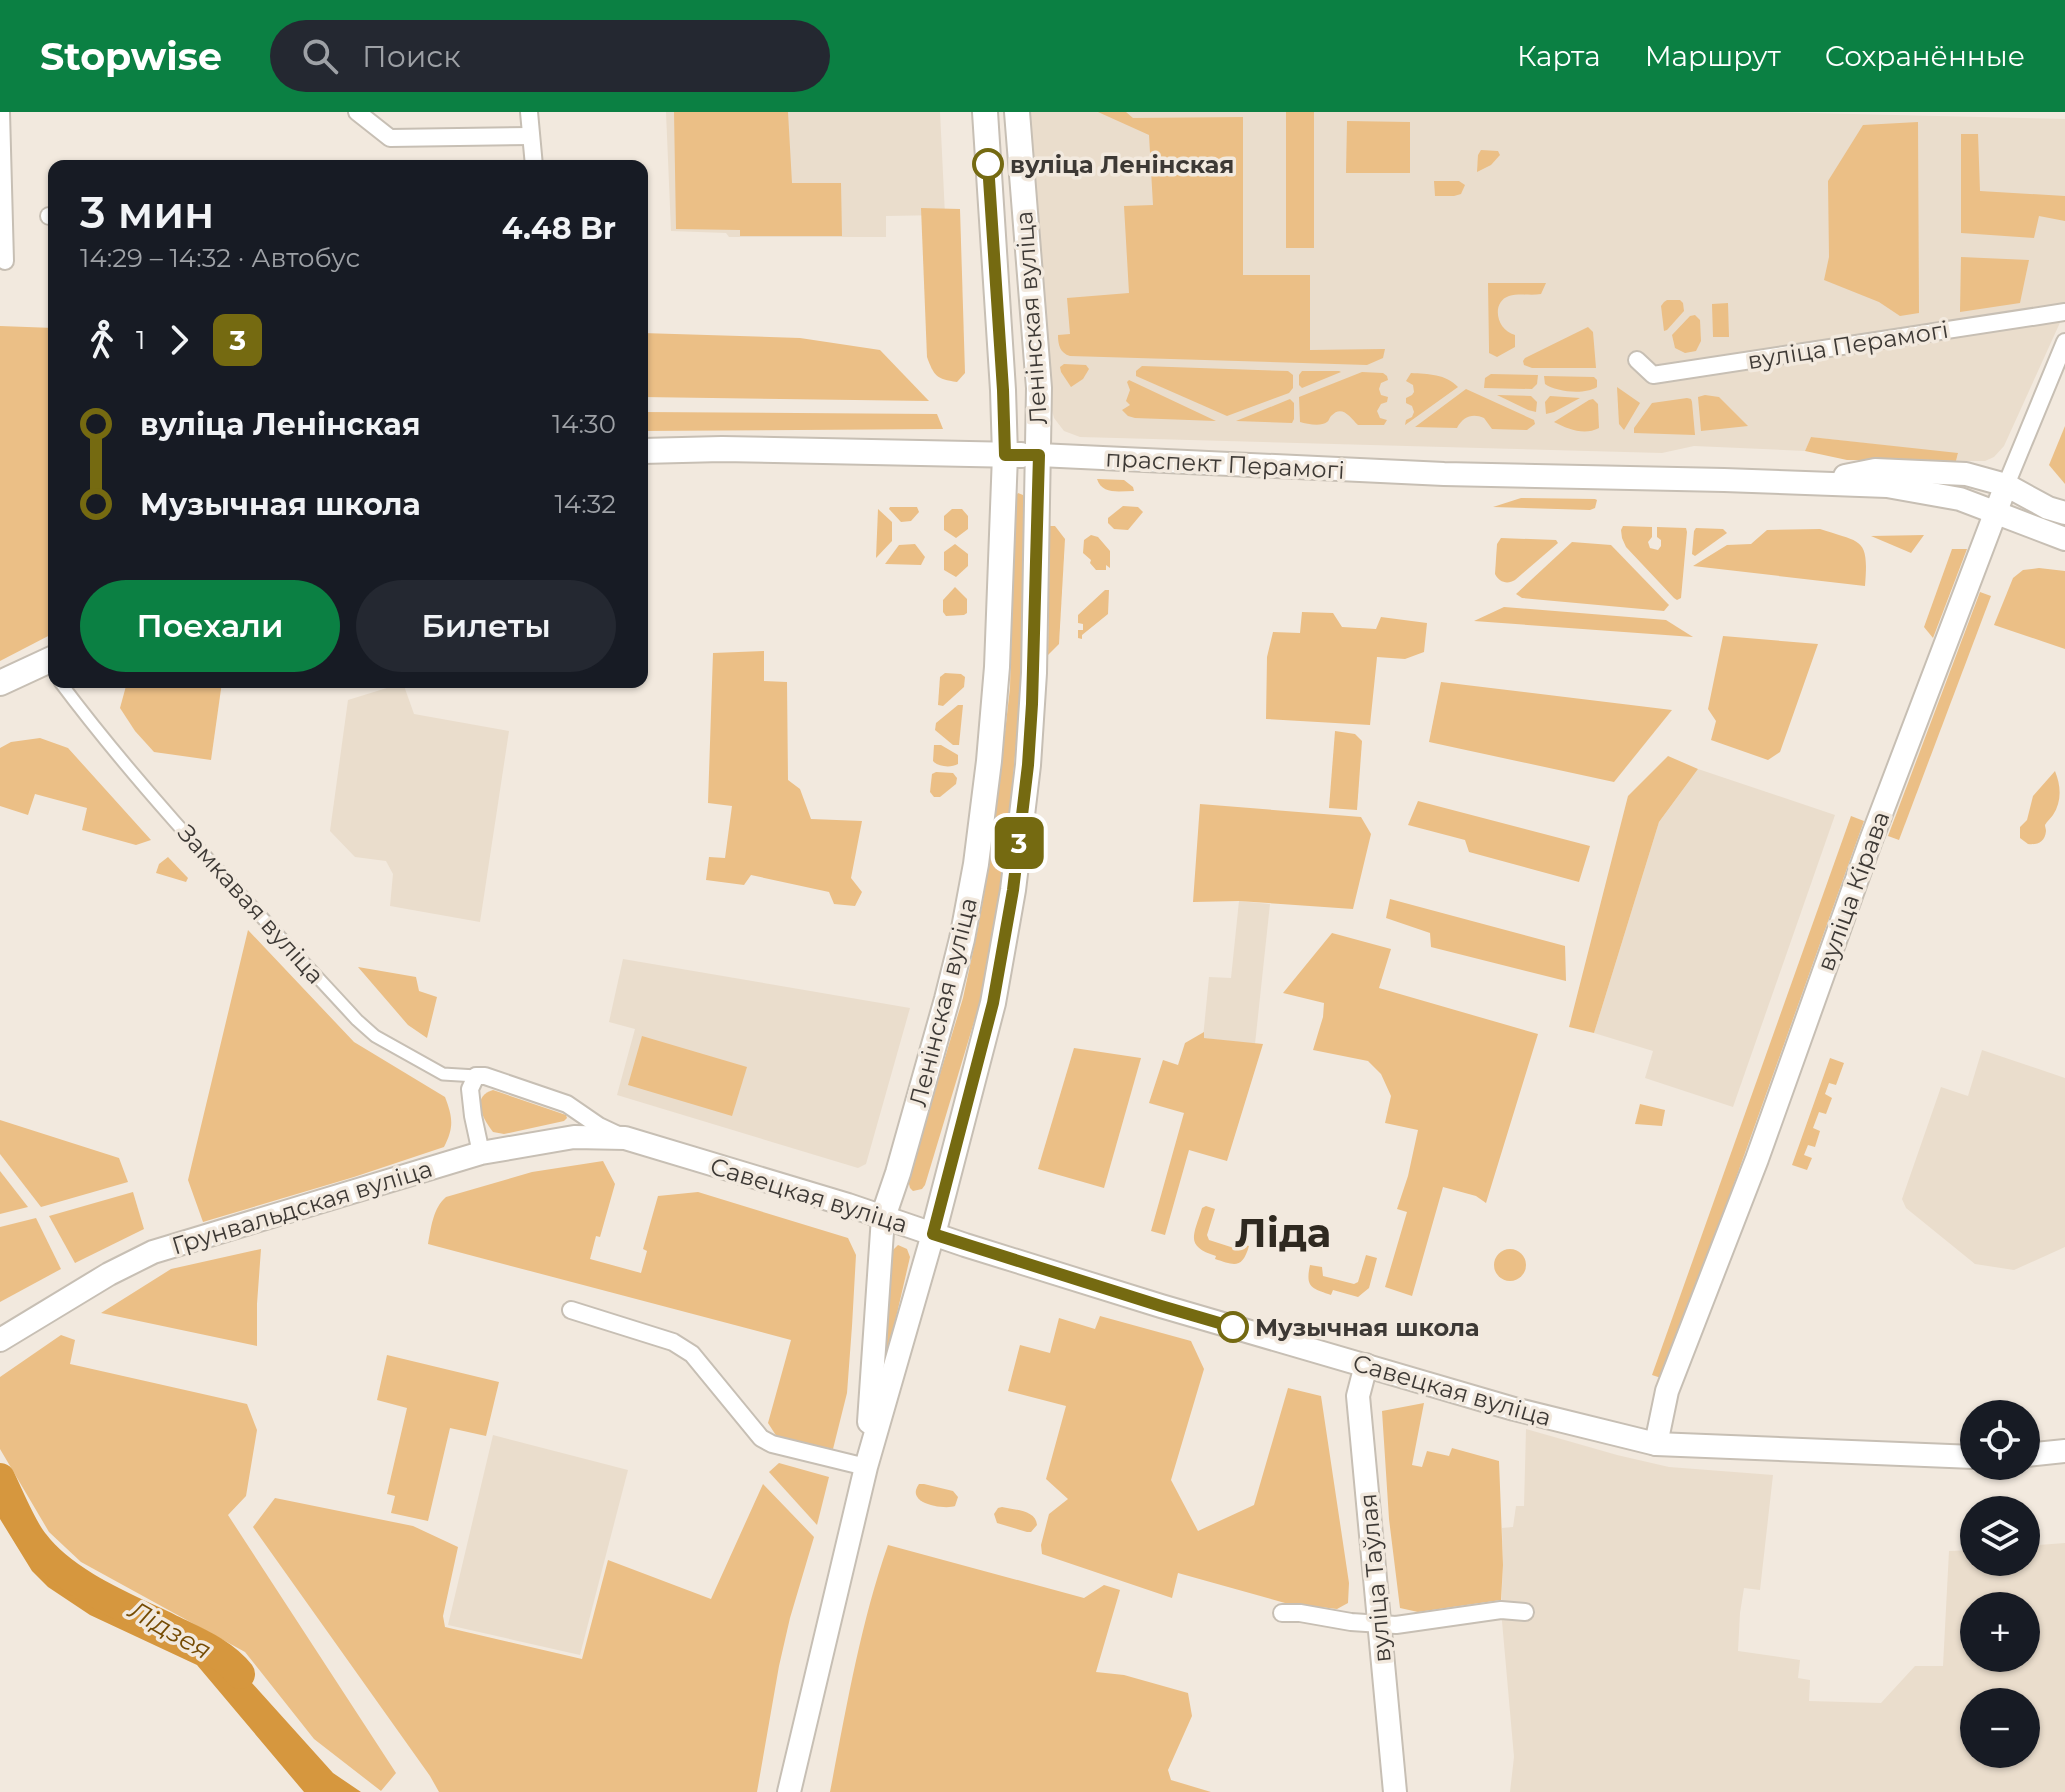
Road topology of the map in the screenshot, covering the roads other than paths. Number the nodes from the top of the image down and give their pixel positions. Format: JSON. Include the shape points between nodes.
{"nodes":[{"id":1,"x":1,"y":112,"type":"edge"},
{"id":2,"x":357,"y":112,"type":"edge"},
{"id":3,"x":529,"y":112,"type":"edge"},
{"id":4,"x":985,"y":112,"type":"edge"},
{"id":5,"x":1017,"y":112,"type":"edge"},
{"id":6,"x":531,"y":136,"type":"junction"},
{"id":7,"x":533,"y":160,"type":"edge"},
{"id":8,"x":5,"y":261,"type":"dead end"},
{"id":9,"x":2065,"y":312,"type":"edge"},
{"id":10,"x":2065,"y":342,"type":"edge"},
{"id":11,"x":1637,"y":360,"type":"dead end"},
{"id":12,"x":648,"y":451,"type":"edge"},
{"id":13,"x":1005,"y":455,"type":"junction"},
{"id":14,"x":1039,"y":455,"type":"junction"},
{"id":15,"x":1808,"y":483,"type":"junction"},
{"id":16,"x":2006,"y":485,"type":"junction"},
{"id":17,"x":1996,"y":512,"type":"junction"},
{"id":18,"x":2065,"y":513,"type":"edge"},
{"id":19,"x":2065,"y":539,"type":"edge"},
{"id":20,"x":48,"y":666,"type":"edge"},
{"id":21,"x":0,"y":683,"type":"edge"},
{"id":22,"x":64,"y":688,"type":"edge"},
{"id":23,"x":476,"y":1076,"type":"junction"},
{"id":24,"x":625,"y":1138,"type":"junction"},
{"id":25,"x":481,"y":1153,"type":"junction"},
{"id":26,"x":883,"y":1217,"type":"junction"},
{"id":27,"x":933,"y":1234,"type":"junction"},
{"id":28,"x":571,"y":1310,"type":"dead end"},
{"id":29,"x":0,"y":1340,"type":"edge"},
{"id":30,"x":1366,"y":1365,"type":"junction"},
{"id":31,"x":1656,"y":1444,"type":"junction"},
{"id":32,"x":2065,"y":1451,"type":"edge"},
{"id":33,"x":2040,"y":1454,"type":"edge"},
{"id":34,"x":1960,"y":1456,"type":"edge"},
{"id":35,"x":866,"y":1467,"type":"junction"},
{"id":36,"x":1525,"y":1612,"type":"dead end"},
{"id":37,"x":1282,"y":1613,"type":"dead end"},
{"id":38,"x":1379,"y":1623,"type":"junction"},
{"id":39,"x":789,"y":1792,"type":"edge"},
{"id":40,"x":1395,"y":1792,"type":"edge"}],
"edges":[{"from":1,"to":8,"type":"street"},
{"from":2,"to":6,"type":"street","via":[[390,138]]},
{"from":3,"to":6,"type":"street"},
{"from":4,"to":13,"type":"main road","name":"Ленінская вуліца"},
{"from":5,"to":14,"type":"main road","name":"Ленінская вуліца","via":[[1039,388]]},
{"from":6,"to":7,"type":"street"},
{"from":9,"to":11,"type":"street","name":"вуліца Перамогі","via":[[1653,375]]},
{"from":10,"to":16,"type":"street","name":"вуліца Кірава"},
{"from":12,"to":13,"type":"main road","name":"праспект Перамогі"},
{"from":13,"to":14,"type":"main road","name":"праспект Перамогі"},
{"from":13,"to":26,"type":"main road","name":"Ленінская вуліца","via":[[997,667],[976,864],[947,999]]},
{"from":14,"to":15,"type":"main road","name":"праспект Перамогі","via":[[1444,474]]},
{"from":14,"to":27,"type":"main road","name":"Ленінская вуліца","via":[[1032,704],[1013,890],[993,1003]]},
{"from":15,"to":16,"type":"main road","name":"праспект Перамогі","via":[[1875,470],[1966,474]]},
{"from":15,"to":17,"type":"main road","name":"праспект Перамогі","via":[[1887,486],[1960,499]]},
{"from":16,"to":17,"type":"main road","name":"вуліца Кірава"},
{"from":16,"to":18,"type":"main road","name":"праспект Перамогі"},
{"from":17,"to":19,"type":"main road","name":"праспект Перамогі"},
{"from":17,"to":31,"type":"main road","name":"вуліца Кірава","via":[[1667,1391]]},
{"from":20,"to":21,"type":"main road"},
{"from":22,"to":23,"type":"street","name":"Замкавая вуліца","via":[[183,831],[357,1020],[443,1074]]},
{"from":23,"to":24,"type":"street","name":"Замкавая вуліца","via":[[567,1104]]},
{"from":23,"to":25,"type":"street","via":[[470,1089]]},
{"from":24,"to":25,"type":"main road","name":"Грунвальдская вуліца","via":[[574,1137]]},
{"from":24,"to":26,"type":"main road","name":"Савецкая вуліца"},
{"from":25,"to":29,"type":"main road","name":"Грунвальдская вуліца","via":[[153,1252]]},
{"from":26,"to":27,"type":"main road","name":"Савецкая вуліца"},
{"from":26,"to":35,"type":"main road"},
{"from":27,"to":30,"type":"main road","name":"Савецкая вуліца"},
{"from":27,"to":35,"type":"main road"},
{"from":28,"to":35,"type":"street","via":[[673,1342],[692,1354],[761,1438],[772,1444]]},
{"from":30,"to":31,"type":"main road","name":"Савецкая вуліца"},
{"from":30,"to":38,"type":"main road","name":"вуліца Таўлая","via":[[1358,1396]]},
{"from":31,"to":34,"type":"main road","name":"Савецкая вуліца"},
{"from":32,"to":33,"type":"main road"},
{"from":35,"to":39,"type":"main road"},
{"from":36,"to":38,"type":"street"},
{"from":37,"to":38,"type":"street"},
{"from":38,"to":40,"type":"main road","name":"вуліца Таўлая"}]}
